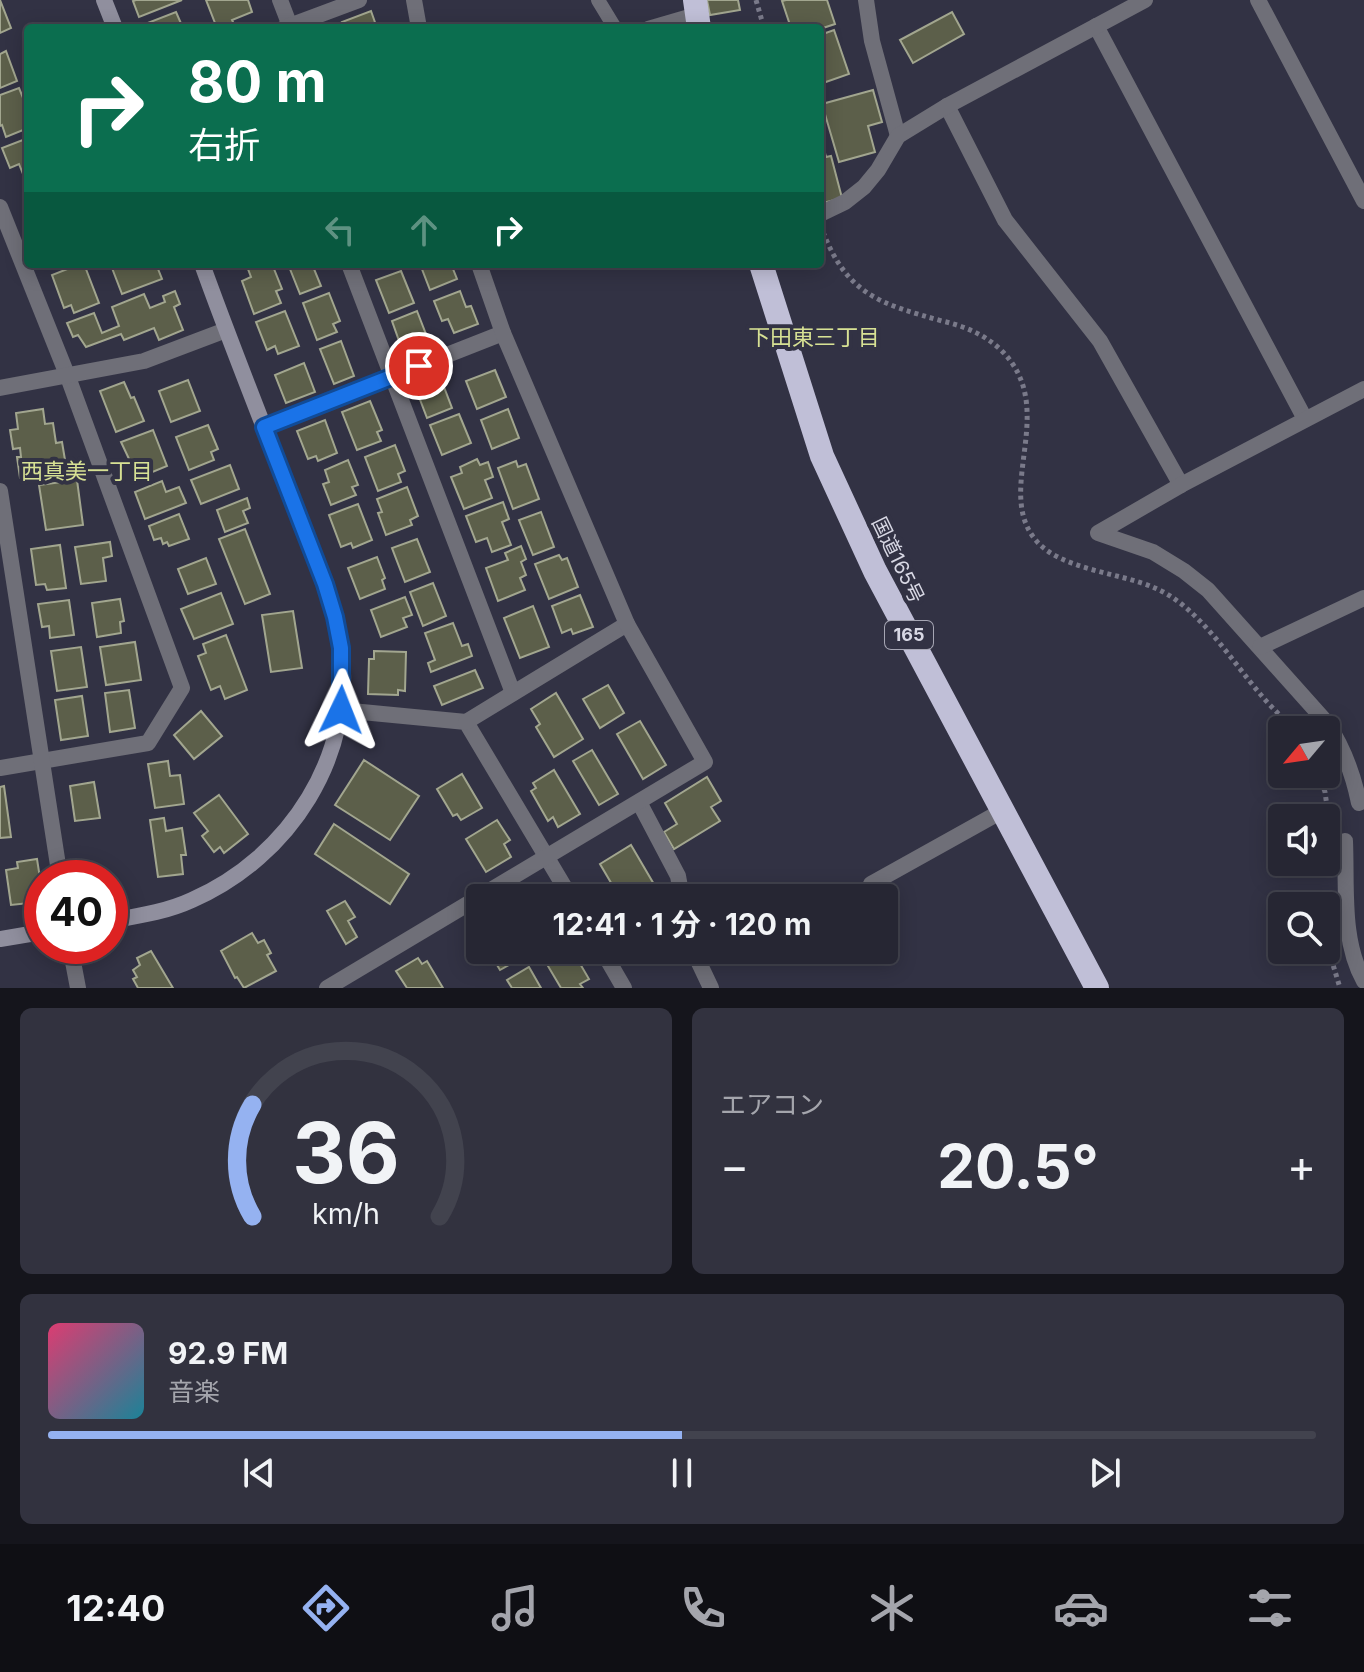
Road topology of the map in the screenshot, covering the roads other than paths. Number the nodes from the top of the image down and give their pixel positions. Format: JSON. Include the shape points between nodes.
{"nodes":[{"id":1,"x":104,"y":0,"type":"edge"},
{"id":2,"x":280,"y":0,"type":"edge"},
{"id":3,"x":359,"y":0,"type":"edge"},
{"id":4,"x":414,"y":0,"type":"edge"},
{"id":5,"x":598,"y":0,"type":"edge"},
{"id":6,"x":866,"y":0,"type":"edge"},
{"id":7,"x":1145,"y":0,"type":"edge"},
{"id":8,"x":1258,"y":0,"type":"edge"},
{"id":9,"x":697,"y":14,"type":"edge"},
{"id":10,"x":113,"y":24,"type":"edge"},
{"id":11,"x":286,"y":24,"type":"edge"},
{"id":12,"x":295,"y":24,"type":"edge"},
{"id":13,"x":418,"y":24,"type":"edge"},
{"id":14,"x":613,"y":24,"type":"edge"},
{"id":15,"x":662,"y":24,"type":"edge"},
{"id":16,"x":1096,"y":26,"type":"junction"},
{"id":17,"x":947,"y":106,"type":"junction"},
{"id":18,"x":898,"y":136,"type":"junction"},
{"id":19,"x":1364,"y":201,"type":"edge"},
{"id":20,"x":0,"y":207,"type":"edge"},
{"id":21,"x":824,"y":212,"type":"edge"},
{"id":22,"x":24,"y":267,"type":"edge"},
{"id":23,"x":24,"y":268,"type":"edge"},
{"id":24,"x":203,"y":268,"type":"edge"},
{"id":25,"x":350,"y":268,"type":"edge"},
{"id":26,"x":480,"y":268,"type":"edge"},
{"id":27,"x":762,"y":268,"type":"edge"},
{"id":28,"x":226,"y":330,"type":"junction"},
{"id":29,"x":503,"y":333,"type":"junction"},
{"id":30,"x":68,"y":377,"type":"junction"},
{"id":31,"x":391,"y":377,"type":"junction"},
{"id":32,"x":0,"y":388,"type":"edge"},
{"id":33,"x":1364,"y":389,"type":"edge"},
{"id":34,"x":1305,"y":419,"type":"junction"},
{"id":35,"x":264,"y":427,"type":"junction"},
{"id":36,"x":1181,"y":485,"type":"junction"},
{"id":37,"x":0,"y":491,"type":"edge"},
{"id":38,"x":1364,"y":598,"type":"edge"},
{"id":39,"x":627,"y":624,"type":"junction"},
{"id":40,"x":1260,"y":647,"type":"junction"},
{"id":41,"x":513,"y":693,"type":"junction"},
{"id":42,"x":341,"y":710,"type":"junction"},
{"id":43,"x":466,"y":722,"type":"junction"},
{"id":44,"x":41,"y":762,"type":"junction"},
{"id":45,"x":0,"y":768,"type":"edge"},
{"id":46,"x":1364,"y":800,"type":"edge"},
{"id":47,"x":639,"y":802,"type":"junction"},
{"id":48,"x":1002,"y":811,"type":"junction"},
{"id":49,"x":1345,"y":841,"type":"dead end"},
{"id":50,"x":547,"y":856,"type":"junction"},
{"id":51,"x":57,"y":860,"type":"edge"},
{"id":52,"x":563,"y":884,"type":"edge"},
{"id":53,"x":679,"y":884,"type":"edge"},
{"id":54,"x":871,"y":884,"type":"dead end"},
{"id":55,"x":128,"y":918,"type":"edge"},
{"id":56,"x":24,"y":935,"type":"edge"},
{"id":57,"x":0,"y":939,"type":"edge"},
{"id":58,"x":73,"y":964,"type":"edge"},
{"id":59,"x":610,"y":964,"type":"edge"},
{"id":60,"x":700,"y":964,"type":"edge"},
{"id":61,"x":1364,"y":981,"type":"edge"},
{"id":62,"x":78,"y":988,"type":"edge"},
{"id":63,"x":327,"y":988,"type":"edge"},
{"id":64,"x":624,"y":988,"type":"edge"},
{"id":65,"x":711,"y":988,"type":"edge"},
{"id":66,"x":1097,"y":988,"type":"edge"}],
"edges":[{"from":1,"to":10,"type":"street"},
{"from":2,"to":11,"type":"street"},
{"from":3,"to":12,"type":"street"},
{"from":4,"to":13,"type":"street"},
{"from":5,"to":14,"type":"lane"},
{"from":6,"to":18,"type":"street"},
{"from":7,"to":16,"type":"street"},
{"from":8,"to":19,"type":"street"},
{"from":9,"to":15,"type":"lane"},
{"from":16,"to":17,"type":"street"},
{"from":16,"to":34,"type":"street"},
{"from":17,"to":18,"type":"street"},
{"from":17,"to":36,"type":"street","via":[[1005,220],[1100,341]]},
{"from":18,"to":21,"type":"street","via":[[864,187]]},
{"from":20,"to":22,"type":"street"},
{"from":23,"to":30,"type":"street"},
{"from":24,"to":28,"type":"street"},
{"from":25,"to":31,"type":"street"},
{"from":26,"to":29,"type":"street"},
{"from":27,"to":48,"type":"highway","name":"国道165号","number":"165","via":[[822,456],[875,571]]},
{"from":28,"to":30,"type":"street","via":[[144,361]]},
{"from":28,"to":35,"type":"street"},
{"from":29,"to":31,"type":"street"},
{"from":29,"to":39,"type":"street"},
{"from":30,"to":32,"type":"street"},
{"from":30,"to":44,"type":"street","via":[[182,688],[148,743]]},
{"from":31,"to":35,"type":"street"},
{"from":31,"to":41,"type":"street"},
{"from":33,"to":34,"type":"street"},
{"from":34,"to":36,"type":"street"},
{"from":35,"to":42,"type":"street","via":[[335,617]]},
{"from":36,"to":40,"type":"street","via":[[1098,533],[1153,552],[1184,571]]},
{"from":37,"to":44,"type":"street"},
{"from":38,"to":40,"type":"street"},
{"from":39,"to":41,"type":"street"},
{"from":39,"to":47,"type":"street","via":[[705,762]]},
{"from":40,"to":46,"type":"street","via":[[1327,723],[1341,744],[1359,803]]},
{"from":41,"to":43,"type":"street"},
{"from":42,"to":43,"type":"street"},
{"from":42,"to":55,"type":"street","via":[[324,771],[272,847],[242,872],[190,901]]},
{"from":43,"to":50,"type":"street"},
{"from":44,"to":45,"type":"street"},
{"from":44,"to":51,"type":"street"},
{"from":47,"to":50,"type":"street"},
{"from":47,"to":53,"type":"street"},
{"from":48,"to":54,"type":"street"},
{"from":48,"to":66,"type":"highway","name":"国道165号","number":"165"},
{"from":49,"to":61,"type":"street","via":[[1349,944]]},
{"from":50,"to":52,"type":"street"},
{"from":50,"to":63,"type":"street"},
{"from":56,"to":57,"type":"street"},
{"from":58,"to":62,"type":"street"},
{"from":59,"to":64,"type":"street"},
{"from":60,"to":65,"type":"street"}]}
